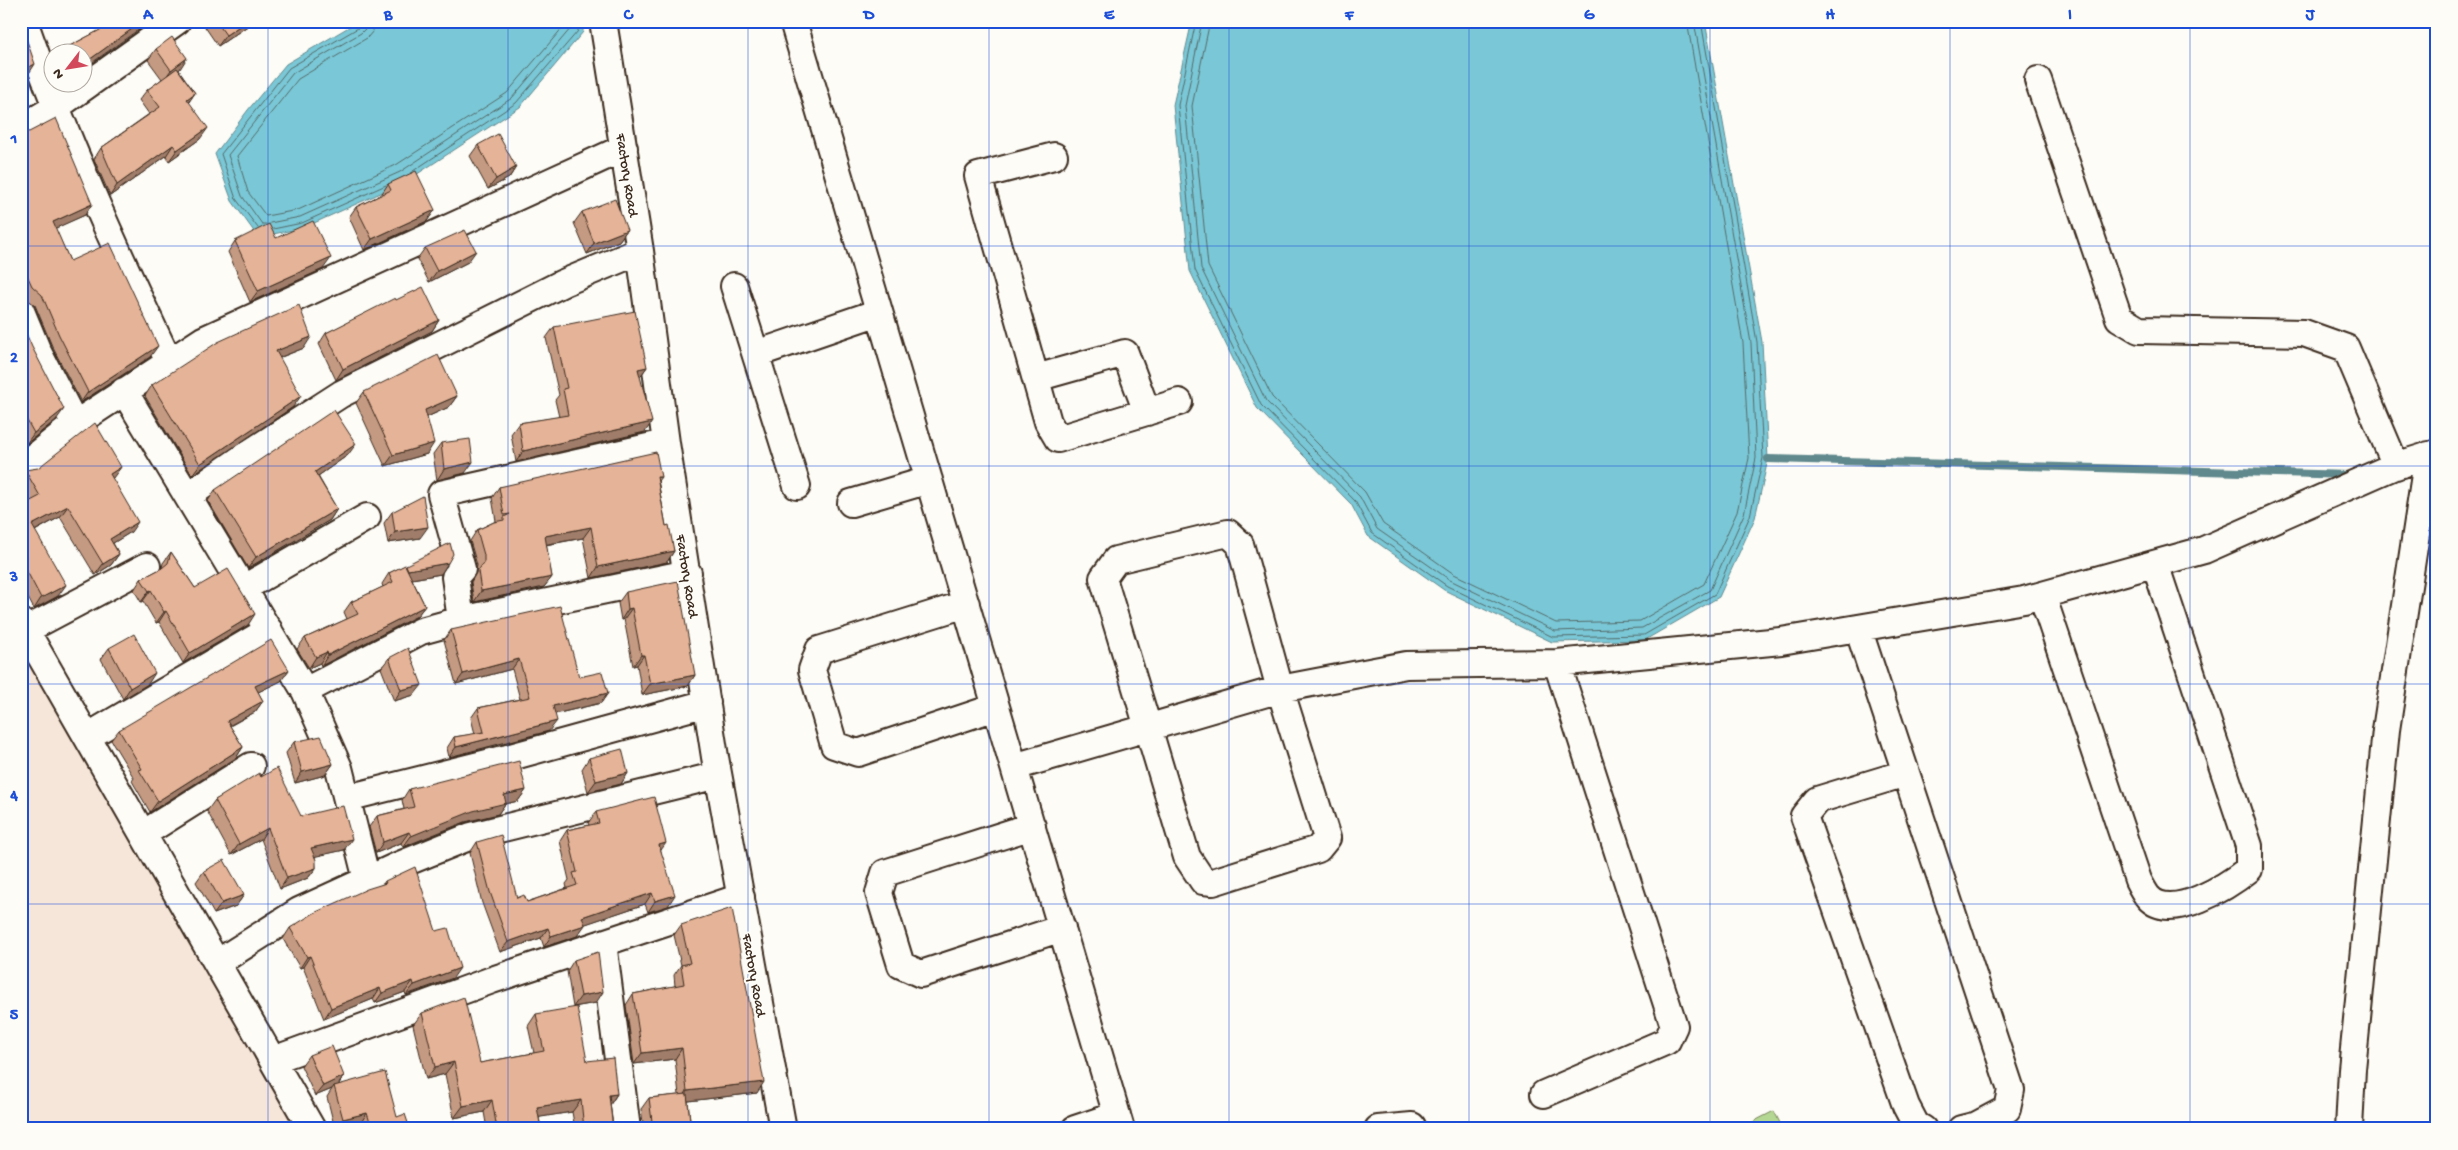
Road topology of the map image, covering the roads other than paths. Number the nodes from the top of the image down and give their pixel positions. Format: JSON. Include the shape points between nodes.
{"nodes":[{"id":1,"x":24,"y":21,"type":"edge"},
{"id":2,"x":177,"y":21,"type":"edge"},
{"id":3,"x":603,"y":21,"type":"edge"},
{"id":4,"x":793,"y":21,"type":"edge"},
{"id":5,"x":151,"y":29,"type":"edge"},
{"id":6,"x":2038,"y":80,"type":"dead end"},
{"id":7,"x":55,"y":108,"type":"junction"},
{"id":8,"x":21,"y":128,"type":"edge"},
{"id":9,"x":624,"y":148,"type":"junction"},
{"id":10,"x":1054,"y":156,"type":"dead end"},
{"id":11,"x":640,"y":251,"type":"junction"},
{"id":12,"x":734,"y":286,"type":"dead end"},
{"id":13,"x":21,"y":312,"type":"edge"},
{"id":14,"x":879,"y":312,"type":"junction"},
{"id":15,"x":756,"y":354,"type":"junction"},
{"id":16,"x":169,"y":362,"type":"junction"},
{"id":17,"x":1036,"y":378,"type":"junction"},
{"id":18,"x":124,"y":391,"type":"junction"},
{"id":19,"x":1179,"y":402,"type":"dead end"},
{"id":20,"x":1147,"y":412,"type":"junction"},
{"id":21,"x":75,"y":424,"type":"junction"},
{"id":22,"x":666,"y":443,"type":"junction"},
{"id":23,"x":2429,"y":466,"type":"edge"},
{"id":24,"x":21,"y":467,"type":"edge"},
{"id":25,"x":2393,"y":467,"type":"junction"},
{"id":26,"x":929,"y":480,"type":"junction"},
{"id":27,"x":798,"y":486,"type":"dead end"},
{"id":28,"x":188,"y":496,"type":"junction"},
{"id":29,"x":851,"y":503,"type":"dead end"},
{"id":30,"x":367,"y":517,"type":"dead end"},
{"id":31,"x":2155,"y":564,"type":"junction"},
{"id":32,"x":147,"y":566,"type":"dead end"},
{"id":33,"x":688,"y":573,"type":"junction"},
{"id":34,"x":244,"y":588,"type":"junction"},
{"id":35,"x":2042,"y":595,"type":"junction"},
{"id":36,"x":966,"y":604,"type":"junction"},
{"id":37,"x":461,"y":620,"type":"junction"},
{"id":38,"x":24,"y":626,"type":"edge"},
{"id":39,"x":1858,"y":628,"type":"junction"},
{"id":40,"x":269,"y":630,"type":"junction"},
{"id":41,"x":1557,"y":663,"type":"junction"},
{"id":42,"x":1280,"y":689,"type":"junction"},
{"id":43,"x":305,"y":691,"type":"junction"},
{"id":44,"x":707,"y":703,"type":"junction"},
{"id":45,"x":996,"y":707,"type":"junction"},
{"id":46,"x":1149,"y":728,"type":"junction"},
{"id":47,"x":87,"y":737,"type":"junction"},
{"id":48,"x":251,"y":766,"type":"dead end"},
{"id":49,"x":1014,"y":767,"type":"junction"},
{"id":50,"x":1906,"y":773,"type":"junction"},
{"id":51,"x":718,"y":775,"type":"junction"},
{"id":52,"x":347,"y":798,"type":"junction"},
{"id":53,"x":1032,"y":826,"type":"junction"},
{"id":54,"x":143,"y":834,"type":"junction"},
{"id":55,"x":367,"y":880,"type":"junction"},
{"id":56,"x":741,"y":897,"type":"junction"},
{"id":57,"x":1062,"y":928,"type":"junction"},
{"id":58,"x":603,"y":943,"type":"junction"},
{"id":59,"x":217,"y":963,"type":"junction"},
{"id":60,"x":272,"y":1060,"type":"junction"},
{"id":61,"x":1544,"y":1094,"type":"dead end"},
{"id":62,"x":1119,"y":1122,"type":"edge"},
{"id":63,"x":312,"y":1129,"type":"edge"},
{"id":64,"x":627,"y":1129,"type":"edge"},
{"id":65,"x":783,"y":1129,"type":"edge"},
{"id":66,"x":1075,"y":1129,"type":"edge"},
{"id":67,"x":1378,"y":1129,"type":"edge"},
{"id":68,"x":1413,"y":1129,"type":"edge"},
{"id":69,"x":1924,"y":1129,"type":"edge"},
{"id":70,"x":1961,"y":1129,"type":"edge"},
{"id":71,"x":2349,"y":1129,"type":"edge"}],
"edges":[{"from":1,"to":7,"type":"street"},
{"from":2,"to":5,"type":"street"},
{"from":3,"to":9,"type":"street","name":"Factory Road"},
{"from":4,"to":14,"type":"street"},
{"from":5,"to":7,"type":"street"},
{"from":6,"to":25,"type":"street","via":[[2119,318],[2139,330],[2304,334],[2346,348]]},
{"from":7,"to":8,"type":"street"},
{"from":7,"to":16,"type":"street"},
{"from":9,"to":11,"type":"street","name":"Factory Road"},
{"from":9,"to":16,"type":"street","via":[[203,340]]},
{"from":10,"to":17,"type":"street","via":[[978,176]]},
{"from":11,"to":22,"type":"street","name":"Factory Road"},
{"from":11,"to":28,"type":"street","via":[[563,283],[341,394]]},
{"from":12,"to":15,"type":"street"},
{"from":13,"to":21,"type":"street"},
{"from":14,"to":15,"type":"street"},
{"from":14,"to":26,"type":"street"},
{"from":15,"to":27,"type":"street"},
{"from":16,"to":18,"type":"street"},
{"from":17,"to":20,"type":"street","via":[[1126,353]]},
{"from":17,"to":20,"type":"street","via":[[1048,422],[1058,439]]},
{"from":18,"to":21,"type":"street"},
{"from":18,"to":28,"type":"street"},
{"from":19,"to":20,"type":"street"},
{"from":21,"to":24,"type":"street"},
{"from":22,"to":33,"type":"street","name":"Factory Road"},
{"from":22,"to":37,"type":"street","via":[[441,494],[462,569],[456,577]]},
{"from":23,"to":25,"type":"street"},
{"from":23,"to":71,"type":"street","via":[[2386,730],[2352,1069]]},
{"from":25,"to":31,"type":"street","via":[[2204,550]]},
{"from":26,"to":29,"type":"street"},
{"from":26,"to":36,"type":"street"},
{"from":28,"to":34,"type":"street"},
{"from":30,"to":34,"type":"street"},
{"from":31,"to":35,"type":"street"},
{"from":31,"to":35,"type":"street","via":[[2249,846],[2249,869],[2233,883],[2200,900],[2168,906],[2149,898],[2138,880]]},
{"from":32,"to":38,"type":"street"},
{"from":33,"to":37,"type":"street"},
{"from":33,"to":44,"type":"street","name":"Factory Road"},
{"from":34,"to":40,"type":"street"},
{"from":35,"to":39,"type":"street"},
{"from":36,"to":45,"type":"street"},
{"from":36,"to":45,"type":"street","via":[[818,650],[812,670],[834,745],[858,753]]},
{"from":37,"to":43,"type":"street","via":[[421,631]]},
{"from":38,"to":47,"type":"street"},
{"from":39,"to":41,"type":"street","via":[[1781,640]]},
{"from":39,"to":50,"type":"street"},
{"from":40,"to":43,"type":"street"},
{"from":40,"to":47,"type":"street"},
{"from":41,"to":42,"type":"street","via":[[1406,664]]},
{"from":41,"to":61,"type":"street","via":[[1674,1026],[1667,1042]]},
{"from":42,"to":46,"type":"street"},
{"from":42,"to":46,"type":"street","via":[[1327,838],[1318,849],[1213,882],[1203,881],[1187,857]]},
{"from":42,"to":46,"type":"street","via":[[1240,544],[1228,534],[1116,560],[1103,578]]},
{"from":43,"to":52,"type":"street","via":[[339,768]]},
{"from":44,"to":51,"type":"street","name":"Factory Road"},
{"from":44,"to":52,"type":"street"},
{"from":45,"to":49,"type":"street"},
{"from":46,"to":49,"type":"street"},
{"from":47,"to":54,"type":"street"},
{"from":48,"to":54,"type":"street"},
{"from":49,"to":53,"type":"street"},
{"from":50,"to":69,"type":"street","via":[[1817,800],[1804,816],[1906,1106],[1916,1125]]},
{"from":50,"to":70,"type":"street","via":[[2011,1090],[2007,1109],[1977,1125]]},
{"from":51,"to":55,"type":"street","via":[[471,836]]},
{"from":51,"to":56,"type":"street","name":"Factory Road"},
{"from":52,"to":55,"type":"street"},
{"from":53,"to":57,"type":"street"},
{"from":53,"to":57,"type":"street","via":[[885,873],[879,893],[901,965],[921,974]]},
{"from":54,"to":59,"type":"street"},
{"from":55,"to":59,"type":"street","via":[[299,911]]},
{"from":56,"to":58,"type":"street"},
{"from":56,"to":65,"type":"street","name":"Factory Road"},
{"from":57,"to":62,"type":"street"},
{"from":58,"to":60,"type":"street"},
{"from":58,"to":64,"type":"street"},
{"from":59,"to":60,"type":"street"},
{"from":60,"to":63,"type":"street"},
{"from":62,"to":66,"type":"street"},
{"from":67,"to":68,"type":"street","via":[[1412,1126]]}]}
